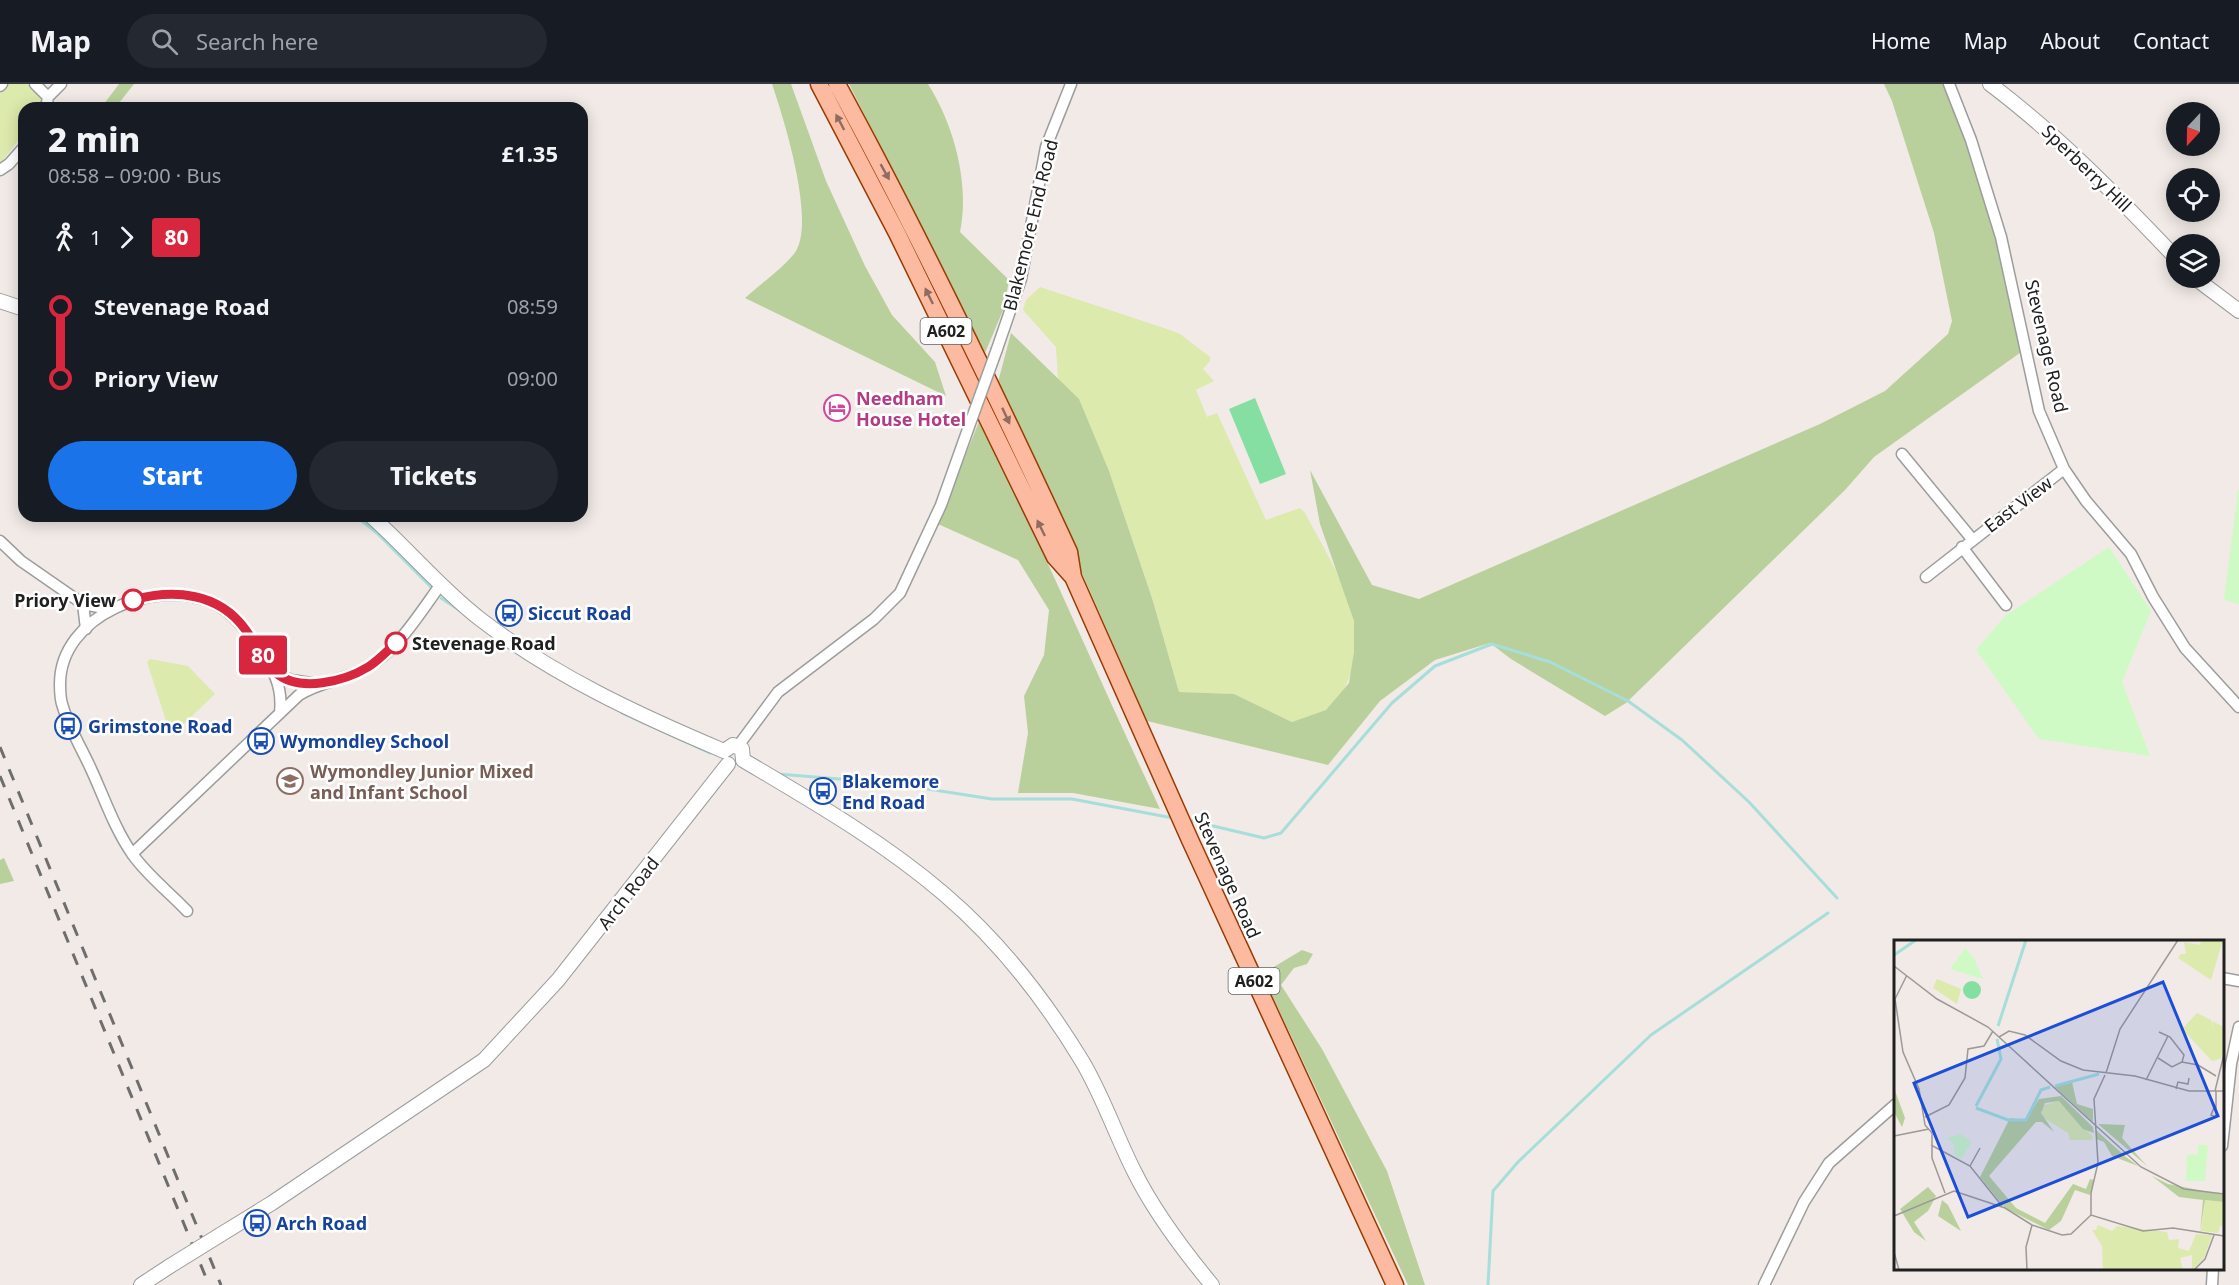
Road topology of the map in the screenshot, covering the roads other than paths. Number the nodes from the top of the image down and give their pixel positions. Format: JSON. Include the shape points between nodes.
{"nodes":[{"id":1,"x":35,"y":84,"type":"edge"},
{"id":2,"x":61,"y":84,"type":"edge"},
{"id":3,"x":819,"y":84,"type":"edge"},
{"id":4,"x":837,"y":84,"type":"edge"},
{"id":5,"x":1071,"y":84,"type":"edge"},
{"id":6,"x":1949,"y":84,"type":"edge"},
{"id":7,"x":1990,"y":84,"type":"edge"},
{"id":8,"x":46,"y":102,"type":"edge"},
{"id":9,"x":48,"y":102,"type":"edge"},
{"id":10,"x":18,"y":154,"type":"edge"},
{"id":11,"x":0,"y":170,"type":"edge"},
{"id":12,"x":2166,"y":248,"type":"edge"},
{"id":13,"x":2208,"y":288,"type":"edge"},
{"id":14,"x":0,"y":301,"type":"edge"},
{"id":15,"x":18,"y":307,"type":"edge"},
{"id":16,"x":2239,"y":311,"type":"edge"},
{"id":17,"x":1902,"y":454,"type":"dead end"},
{"id":18,"x":2064,"y":468,"type":"junction"},
{"id":19,"x":377,"y":522,"type":"edge"},
{"id":20,"x":1972,"y":538,"type":"junction"},
{"id":21,"x":0,"y":542,"type":"edge"},
{"id":22,"x":1962,"y":547,"type":"junction"},
{"id":23,"x":1073,"y":577,"type":"junction"},
{"id":24,"x":1926,"y":577,"type":"dead end"},
{"id":25,"x":441,"y":584,"type":"junction"},
{"id":26,"x":82,"y":604,"type":"junction"},
{"id":27,"x":2007,"y":605,"type":"dead end"},
{"id":28,"x":108,"y":609,"type":"junction"},
{"id":29,"x":86,"y":629,"type":"junction"},
{"id":30,"x":276,"y":673,"type":"junction"},
{"id":31,"x":317,"y":684,"type":"junction"},
{"id":32,"x":2239,"y":707,"type":"edge"},
{"id":33,"x":280,"y":713,"type":"junction"},
{"id":34,"x":738,"y":746,"type":"junction"},
{"id":35,"x":726,"y":757,"type":"junction"},
{"id":36,"x":743,"y":760,"type":"junction"},
{"id":37,"x":132,"y":854,"type":"junction"},
{"id":38,"x":186,"y":911,"type":"dead end"},
{"id":39,"x":2224,"y":978,"type":"edge"},
{"id":40,"x":2239,"y":981,"type":"edge"},
{"id":41,"x":2239,"y":1027,"type":"edge"},
{"id":42,"x":1894,"y":1106,"type":"edge"},
{"id":43,"x":2224,"y":1136,"type":"edge"},
{"id":44,"x":141,"y":1285,"type":"edge"},
{"id":45,"x":1212,"y":1285,"type":"edge"},
{"id":46,"x":1395,"y":1285,"type":"edge"},
{"id":47,"x":1764,"y":1285,"type":"edge"}],
"edges":[{"from":1,"to":8,"type":"street"},
{"from":2,"to":9,"type":"street"},
{"from":23,"to":3,"type":"main road","number":"A602","one_way":true,"via":[[1055,557],[907,253]]},
{"from":4,"to":23,"type":"main road","number":"A602","one_way":true,"via":[[980,359],[1069,552]]},
{"from":5,"to":34,"type":"street","name":"Blakemore End Road","bridge":true,"via":[[1046,147],[1021,279],[941,505],[900,593],[874,619],[778,692]]},
{"from":6,"to":18,"type":"street","name":"Stevenage Road","via":[[2001,237],[2039,411]]},
{"from":7,"to":12,"type":"street","name":"Sperberry Hill","via":[[2086,164]]},
{"from":10,"to":11,"type":"street"},
{"from":13,"to":16,"type":"street"},
{"from":14,"to":15,"type":"street"},
{"from":17,"to":20,"type":"street"},
{"from":18,"to":20,"type":"street","name":"East View"},
{"from":18,"to":32,"type":"street","name":"Stevenage Road","via":[[2131,554],[2185,648]]},
{"from":19,"to":25,"type":"street"},
{"from":20,"to":22,"type":"street","name":"East View"},
{"from":21,"to":26,"type":"street"},
{"from":22,"to":24,"type":"street","name":"East View"},
{"from":22,"to":27,"type":"street"},
{"from":23,"to":46,"type":"main road","name":"Stevenage Road","number":"A602"},
{"from":25,"to":31,"type":"street","via":[[380,658],[358,671]]},
{"from":25,"to":35,"type":"street","via":[[478,618],[529,654]]},
{"from":26,"to":28,"type":"street"},
{"from":26,"to":29,"type":"street"},
{"from":28,"to":29,"type":"street"},
{"from":28,"to":30,"type":"street","via":[[167,594],[203,599],[237,618]]},
{"from":29,"to":37,"type":"street","via":[[67,653],[61,669],[61,700]]},
{"from":30,"to":31,"type":"street"},
{"from":30,"to":33,"type":"street"},
{"from":31,"to":33,"type":"street"},
{"from":33,"to":37,"type":"street"},
{"from":34,"to":35,"type":"street","via":[[728,747]]},
{"from":34,"to":36,"type":"street"},
{"from":35,"to":36,"type":"street","via":[[739,764]]},
{"from":35,"to":44,"type":"street","name":"Arch Road","bridge":true,"via":[[565,971],[484,1060],[272,1203]]},
{"from":36,"to":45,"type":"street","via":[[895,855],[945,894],[998,948],[1038,996],[1083,1063],[1135,1174],[1157,1211]]},
{"from":37,"to":38,"type":"street"},
{"from":39,"to":40,"type":"street"},
{"from":41,"to":43,"type":"street"},
{"from":42,"to":47,"type":"street","via":[[1829,1163],[1804,1202]]}]}
